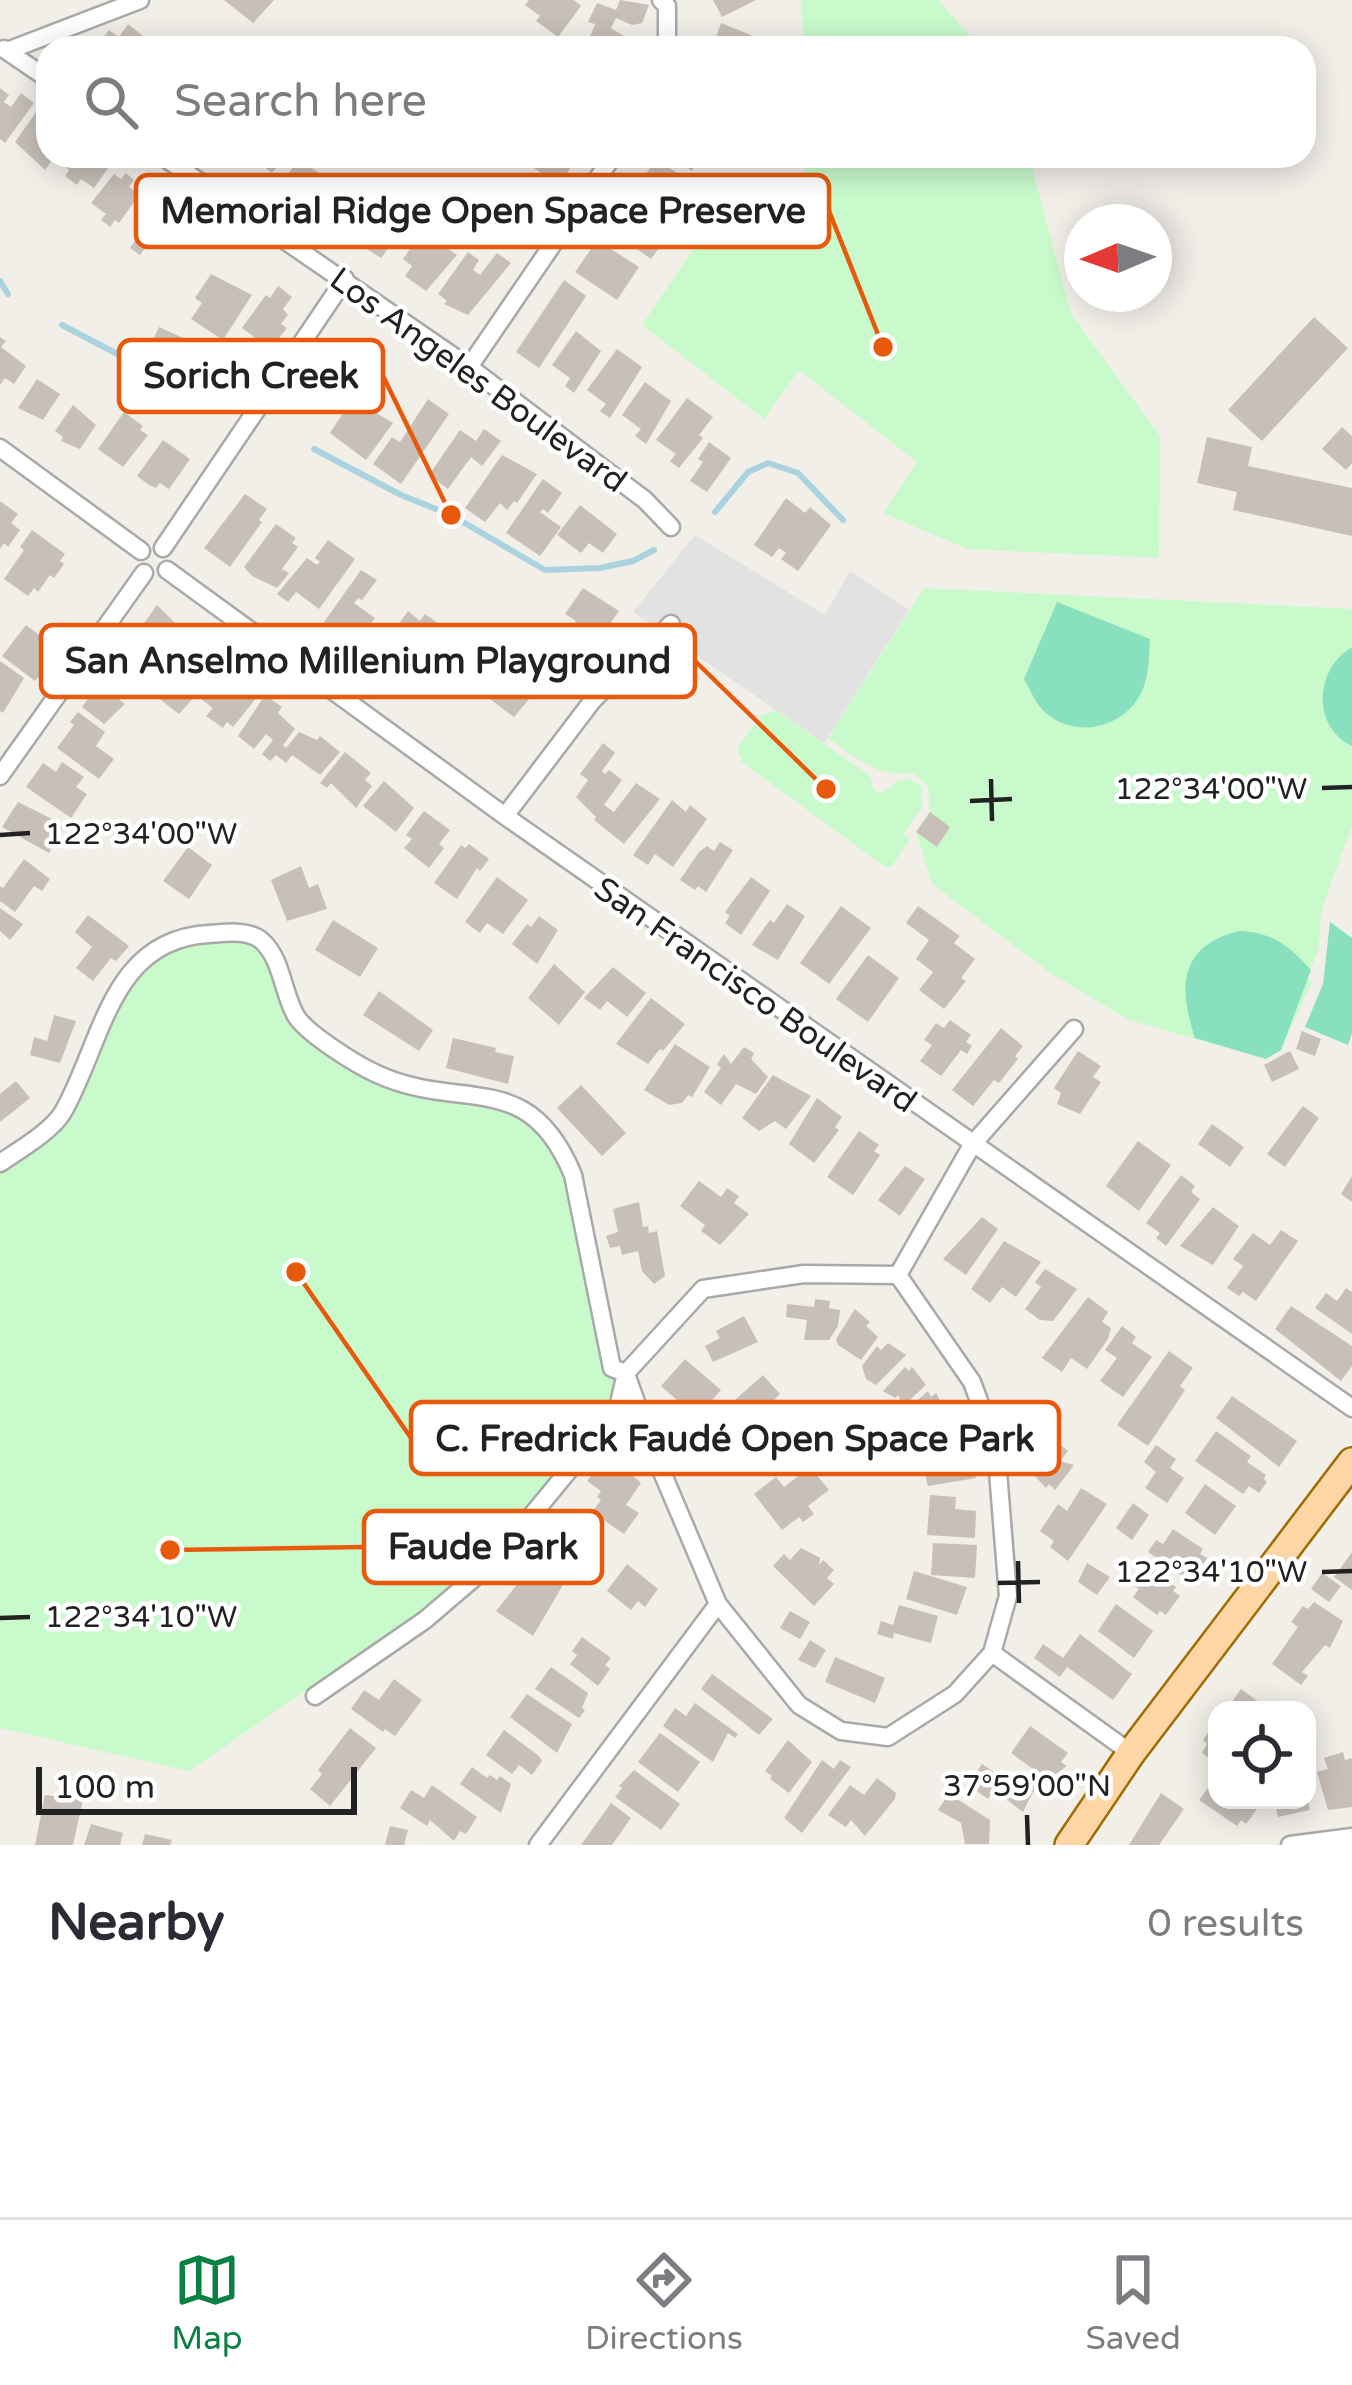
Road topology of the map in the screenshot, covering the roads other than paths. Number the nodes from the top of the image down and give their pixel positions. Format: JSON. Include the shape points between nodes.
{"nodes":[{"id":1,"x":140,"y":0,"type":"edge"},
{"id":2,"x":661,"y":0,"type":"edge"},
{"id":3,"x":36,"y":36,"type":"edge"},
{"id":4,"x":37,"y":36,"type":"edge"},
{"id":5,"x":667,"y":36,"type":"edge"},
{"id":6,"x":3,"y":48,"type":"edge"},
{"id":7,"x":36,"y":71,"type":"edge"},
{"id":8,"x":181,"y":168,"type":"edge"},
{"id":9,"x":605,"y":168,"type":"edge"},
{"id":10,"x":345,"y":279,"type":"junction"},
{"id":11,"x":469,"y":367,"type":"junction"},
{"id":12,"x":0,"y":448,"type":"edge"},
{"id":13,"x":671,"y":527,"type":"dead end"},
{"id":14,"x":163,"y":548,"type":"junction"},
{"id":15,"x":141,"y":551,"type":"junction"},
{"id":16,"x":167,"y":570,"type":"junction"},
{"id":17,"x":144,"y":574,"type":"junction"},
{"id":18,"x":671,"y":624,"type":"dead end"},
{"id":19,"x":0,"y":776,"type":"edge"},
{"id":20,"x":505,"y":816,"type":"junction"},
{"id":21,"x":1074,"y":1029,"type":"dead end"},
{"id":22,"x":971,"y":1145,"type":"junction"},
{"id":23,"x":0,"y":1162,"type":"edge"},
{"id":24,"x":898,"y":1275,"type":"junction"},
{"id":25,"x":626,"y":1373,"type":"junction"},
{"id":26,"x":1352,"y":1408,"type":"edge"},
{"id":27,"x":1346,"y":1481,"type":"edge"},
{"id":28,"x":718,"y":1604,"type":"junction"},
{"id":29,"x":992,"y":1653,"type":"junction"},
{"id":30,"x":315,"y":1696,"type":"dead end"},
{"id":31,"x":1131,"y":1753,"type":"junction"},
{"id":32,"x":1352,"y":1837,"type":"edge"},
{"id":33,"x":538,"y":1845,"type":"edge"},
{"id":34,"x":1069,"y":1845,"type":"edge"},
{"id":35,"x":1290,"y":1845,"type":"edge"}],
"edges":[{"from":1,"to":4,"type":"street"},
{"from":2,"to":5,"type":"street"},
{"from":3,"to":6,"type":"street"},
{"from":6,"to":7,"type":"street"},
{"from":8,"to":10,"type":"street","name":"Los Angeles Boulevard"},
{"from":9,"to":11,"type":"street"},
{"from":10,"to":11,"type":"street","name":"Los Angeles Boulevard"},
{"from":10,"to":14,"type":"street"},
{"from":11,"to":13,"type":"street","name":"Los Angeles Boulevard"},
{"from":12,"to":15,"type":"street"},
{"from":14,"to":15,"type":"street"},
{"from":14,"to":16,"type":"street"},
{"from":15,"to":17,"type":"street"},
{"from":16,"to":17,"type":"street"},
{"from":16,"to":20,"type":"street","name":"San Francisco Boulevard"},
{"from":17,"to":19,"type":"street"},
{"from":18,"to":20,"type":"street","via":[[592,700]]},
{"from":20,"to":22,"type":"street","name":"San Francisco Boulevard"},
{"from":21,"to":22,"type":"street"},
{"from":22,"to":24,"type":"street"},
{"from":22,"to":26,"type":"street","name":"San Francisco Boulevard"},
{"from":23,"to":25,"type":"street","via":[[61,1117],[136,963],[180,935],[238,932],[261,940],[297,1018],[376,1074],[488,1096],[546,1125],[573,1175],[612,1368]]},
{"from":24,"to":25,"type":"street","via":[[804,1274],[703,1289]]},
{"from":24,"to":29,"type":"street","via":[[972,1382],[996,1447],[1008,1596]]},
{"from":25,"to":28,"type":"street"},
{"from":25,"to":30,"type":"street","via":[[617,1412],[494,1561]]},
{"from":27,"to":31,"type":"main road"},
{"from":28,"to":29,"type":"street","via":[[799,1705],[841,1731],[888,1737],[955,1694]]},
{"from":28,"to":33,"type":"street"},
{"from":29,"to":31,"type":"street"},
{"from":31,"to":34,"type":"main road"},
{"from":32,"to":35,"type":"street"}]}
